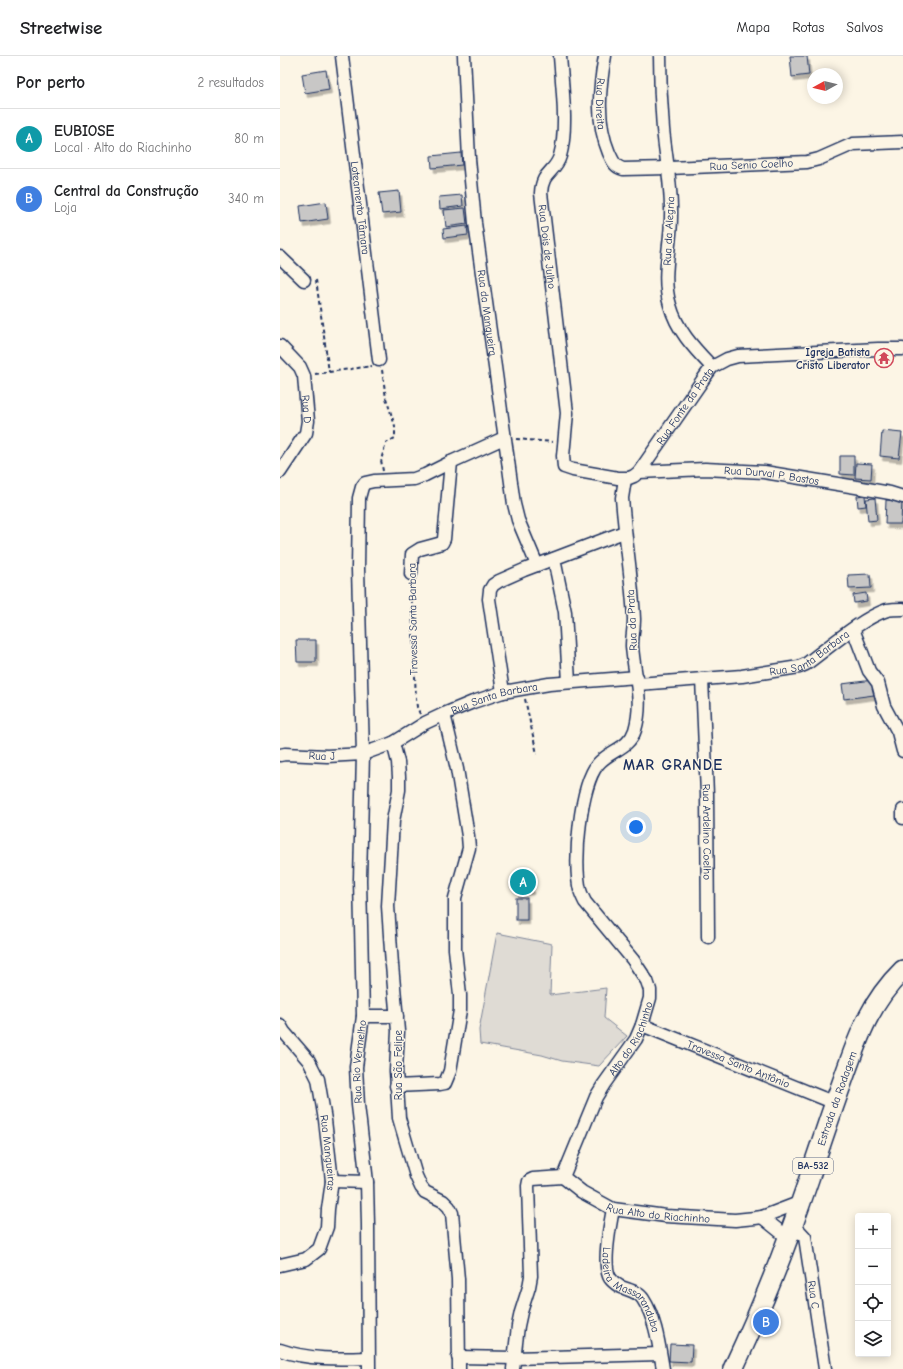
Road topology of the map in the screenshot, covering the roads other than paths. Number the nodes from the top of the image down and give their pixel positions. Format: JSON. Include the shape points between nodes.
{"nodes":[{"id":1,"x":342,"y":56,"type":"edge"},
{"id":2,"x":464,"y":56,"type":"edge"},
{"id":3,"x":560,"y":56,"type":"edge"},
{"id":4,"x":606,"y":56,"type":"edge"},
{"id":5,"x":660,"y":56,"type":"edge"},
{"id":6,"x":903,"y":142,"type":"edge"},
{"id":7,"x":608,"y":150,"type":"joint"},
{"id":8,"x":669,"y":168,"type":"junction"},
{"id":9,"x":280,"y":257,"type":"edge"},
{"id":10,"x":304,"y":280,"type":"road end"},
{"id":11,"x":280,"y":346,"type":"edge"},
{"id":12,"x":903,"y":349,"type":"edge"},
{"id":13,"x":380,"y":363,"type":"road end"},
{"id":14,"x":712,"y":368,"type":"junction"},
{"id":15,"x":504,"y":438,"type":"junction"},
{"id":16,"x":451,"y":462,"type":"junction"},
{"id":17,"x":280,"y":472,"type":"edge"},
{"id":18,"x":639,"y":472,"type":"junction"},
{"id":19,"x":625,"y":479,"type":"junction"},
{"id":20,"x":903,"y":497,"type":"edge"},
{"id":21,"x":624,"y":532,"type":"junction"},
{"id":22,"x":554,"y":559,"type":"junction"},
{"id":23,"x":537,"y":564,"type":"junction"},
{"id":24,"x":411,"y":574,"type":"road end"},
{"id":25,"x":903,"y":609,"type":"edge"},
{"id":26,"x":853,"y":629,"type":"junction"},
{"id":27,"x":702,"y":679,"type":"junction"},
{"id":28,"x":637,"y":680,"type":"junction"},
{"id":29,"x":569,"y":682,"type":"junction"},
{"id":30,"x":503,"y":692,"type":"junction"},
{"id":31,"x":444,"y":714,"type":"junction"},
{"id":32,"x":903,"y":719,"type":"edge"},
{"id":33,"x":898,"y":732,"type":"junction"},
{"id":34,"x":393,"y":743,"type":"junction"},
{"id":35,"x":903,"y":751,"type":"edge"},
{"id":36,"x":363,"y":754,"type":"junction"},
{"id":37,"x":280,"y":755,"type":"edge"},
{"id":38,"x":903,"y":810,"type":"edge"},
{"id":39,"x":903,"y":818,"type":"edge"},
{"id":40,"x":708,"y":937,"type":"dead end"},
{"id":41,"x":903,"y":970,"type":"edge"},
{"id":42,"x":363,"y":1016,"type":"junction"},
{"id":43,"x":397,"y":1016,"type":"junction"},
{"id":44,"x":280,"y":1025,"type":"edge"},
{"id":45,"x":642,"y":1025,"type":"junction"},
{"id":46,"x":396,"y":1086,"type":"junction"},
{"id":47,"x":835,"y":1103,"type":"junction"},
{"id":48,"x":563,"y":1178,"type":"junction"},
{"id":49,"x":332,"y":1181,"type":"junction"},
{"id":50,"x":367,"y":1182,"type":"junction"},
{"id":51,"x":801,"y":1202,"type":"junction"},
{"id":52,"x":613,"y":1209,"type":"junction"},
{"id":53,"x":762,"y":1217,"type":"junction"},
{"id":54,"x":791,"y":1231,"type":"junction"},
{"id":55,"x":280,"y":1265,"type":"edge"},
{"id":56,"x":280,"y":1350,"type":"edge"},
{"id":57,"x":660,"y":1354,"type":"junction"},
{"id":58,"x":458,"y":1357,"type":"junction"},
{"id":59,"x":368,"y":1363,"type":"edge"},
{"id":60,"x":513,"y":1363,"type":"edge"},
{"id":61,"x":459,"y":1369,"type":"edge"},
{"id":62,"x":663,"y":1369,"type":"edge"},
{"id":63,"x":733,"y":1369,"type":"edge"},
{"id":64,"x":825,"y":1369,"type":"edge"}],
"edges":[{"from":1,"to":13,"type":"street","name":"Loteamento Tâmara"},
{"from":2,"to":15,"type":"street","name":"Rua da Mangueira","via":[[475,223]]},
{"from":3,"to":19,"type":"street","name":"Rua Dois de Julho","via":[[563,143],[556,165],[544,177],[541,193],[567,413],[564,467]]},
{"from":4,"to":7,"type":"street","name":"Rua Direita","via":[[599,114]]},
{"from":5,"to":8,"type":"street","name":"Rua da Alegria","via":[[661,103]]},
{"from":6,"to":8,"type":"street","name":"Rua Senio Coelho","via":[[853,144],[807,162]]},
{"from":7,"to":8,"type":"street","name":"Rua Senio Coelho","via":[[613,163],[622,169]]},
{"from":8,"to":14,"type":"street","name":"Rua da Alegria","via":[[671,217],[666,284],[669,304],[682,333]]},
{"from":9,"to":10,"type":"street"},
{"from":11,"to":17,"type":"street","name":"Rua D","via":[[300,367],[304,376],[308,421],[306,433]]},
{"from":12,"to":14,"type":"street","name":"Rua Fonte da Prata","via":[[738,356]]},
{"from":14,"to":18,"type":"street","name":"Rua Fonte da Prata"},
{"from":15,"to":16,"type":"street"},
{"from":15,"to":23,"type":"street","name":"Rua da Mangueira","via":[[515,514]]},
{"from":16,"to":24,"type":"street","name":"Travessa Santa Barbara","via":[[444,540],[412,554]]},
{"from":16,"to":36,"type":"street","name":"Rua Rio Vermelho","via":[[414,479],[374,481],[365,483],[362,487],[359,498],[358,598]]},
{"from":18,"to":19,"type":"street","name":"Rua Fonte da Prata"},
{"from":18,"to":20,"type":"street","name":"Rua Durval P. Bastos","via":[[705,469],[764,472],[856,486]]},
{"from":19,"to":21,"type":"street","via":[[622,498]]},
{"from":21,"to":22,"type":"street"},
{"from":21,"to":28,"type":"street","name":"Rua da Prata","via":[[633,615],[632,646]]},
{"from":22,"to":23,"type":"street"},
{"from":22,"to":29,"type":"street","via":[[565,612]]},
{"from":23,"to":30,"type":"street","via":[[499,581],[490,590],[489,599]]},
{"from":25,"to":26,"type":"street","name":"Rua Santa Barbara","via":[[881,613]]},
{"from":26,"to":27,"type":"street","name":"Rua Santa Barbara","via":[[806,664],[798,667]]},
{"from":26,"to":33,"type":"street","via":[[866,666],[878,683],[884,706]]},
{"from":27,"to":28,"type":"street","name":"Rua Santa Barbara"},
{"from":27,"to":40,"type":"street","name":"Rua Ardelino Coelho","via":[[708,794]]},
{"from":28,"to":29,"type":"street","name":"Rua Santa Barbara"},
{"from":28,"to":45,"type":"street","name":"Alto do Riachinho","via":[[640,707],[631,740],[598,764],[587,788],[581,813],[578,870],[580,890],[585,902],[647,981],[650,998]]},
{"from":29,"to":30,"type":"street","name":"Rua Santa Barbara"},
{"from":30,"to":31,"type":"street","name":"Rua Santa Barbara"},
{"from":31,"to":34,"type":"street","name":"Rua Santa Barbara"},
{"from":31,"to":46,"type":"street","via":[[457,769],[469,842],[455,908],[459,1019],[450,1070],[445,1083]]},
{"from":32,"to":33,"type":"street"},
{"from":33,"to":35,"type":"street"},
{"from":34,"to":36,"type":"street","name":"Rua Santa Barbara"},
{"from":34,"to":43,"type":"street","name":"Rua São Felipe","via":[[398,762],[399,790],[393,821],[388,906]]},
{"from":36,"to":37,"type":"street","name":"Rua J"},
{"from":36,"to":42,"type":"street","name":"Rua Rio Vermelho","via":[[360,880]]},
{"from":38,"to":39,"type":"street"},
{"from":41,"to":47,"type":"main road","name":"Estrada da Rodagem","number":"BA-532","via":[[877,1000],[864,1024]]},
{"from":42,"to":43,"type":"street"},
{"from":42,"to":50,"type":"street","name":"Rua Rio Vermelho","via":[[356,1067]]},
{"from":43,"to":46,"type":"street","name":"Rua São Felipe"},
{"from":44,"to":49,"type":"street","name":"Rua Mangueiras","via":[[309,1061],[318,1079]]},
{"from":45,"to":47,"type":"street","name":"Travessa Santo Antônio"},
{"from":45,"to":48,"type":"street","name":"Alto do Riachinho","via":[[630,1048],[596,1097]]},
{"from":46,"to":58,"type":"street","name":"Rua São Felipe","via":[[400,1125],[419,1182],[425,1192],[443,1201],[452,1213],[458,1279]]},
{"from":47,"to":51,"type":"main road","name":"Estrada da Rodagem","number":"BA-532"},
{"from":48,"to":52,"type":"street","name":"Rua Alto do Riachinho","via":[[592,1199]]},
{"from":48,"to":60,"type":"street","via":[[529,1181],[531,1276],[518,1326]]},
{"from":49,"to":50,"type":"street"},
{"from":49,"to":55,"type":"street","name":"Rua Mangueiras","via":[[327,1227],[319,1249],[306,1258]]},
{"from":50,"to":59,"type":"street","name":"Rua Rio Vermelho"},
{"from":51,"to":53,"type":"street","name":"Rua Alto do Riachinho"},
{"from":51,"to":54,"type":"main road","name":"Estrada da Rodagem","number":"BA-532"},
{"from":52,"to":53,"type":"street","name":"Rua Alto do Riachinho","via":[[666,1216],[734,1220]]},
{"from":52,"to":57,"type":"street","name":"Ladeira Massaranduba","via":[[607,1267],[610,1277],[619,1286],[642,1297],[651,1315]]},
{"from":53,"to":54,"type":"street"},
{"from":54,"to":63,"type":"main road","name":"Estrada da Rodagem","number":"BA-532"},
{"from":54,"to":64,"type":"street","name":"Rua C","via":[[805,1237]]},
{"from":56,"to":59,"type":"street","via":[[311,1357],[344,1358]]},
{"from":57,"to":60,"type":"street"},
{"from":57,"to":62,"type":"street","name":"Ladeira Massaranduba"},
{"from":58,"to":60,"type":"street"},
{"from":58,"to":61,"type":"street","name":"Rua São Felipe"}]}
